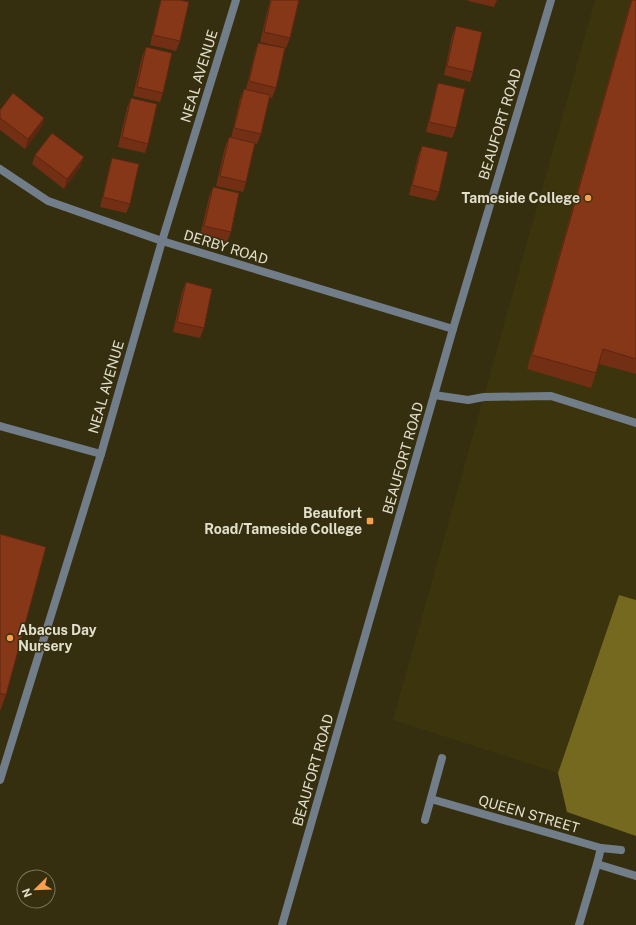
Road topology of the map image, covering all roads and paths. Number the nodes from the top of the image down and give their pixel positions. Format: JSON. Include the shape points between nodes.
{"nodes":[{"id":1,"x":236,"y":0,"type":"edge"},
{"id":2,"x":551,"y":0,"type":"edge"},
{"id":3,"x":0,"y":169,"type":"edge"},
{"id":4,"x":162,"y":241,"type":"junction"},
{"id":5,"x":453,"y":329,"type":"junction"},
{"id":6,"x":434,"y":395,"type":"junction"},
{"id":7,"x":636,"y":423,"type":"edge"},
{"id":8,"x":0,"y":426,"type":"edge"},
{"id":9,"x":101,"y":454,"type":"junction"},
{"id":10,"x":442,"y":758,"type":"dead end"},
{"id":11,"x":0,"y":780,"type":"edge"},
{"id":12,"x":431,"y":799,"type":"junction"},
{"id":13,"x":425,"y":820,"type":"dead end"},
{"id":14,"x":601,"y":848,"type":"junction"},
{"id":15,"x":621,"y":850,"type":"dead end"},
{"id":16,"x":597,"y":864,"type":"junction"},
{"id":17,"x":636,"y":876,"type":"edge"},
{"id":18,"x":282,"y":925,"type":"edge"},
{"id":19,"x":579,"y":925,"type":"edge"}],
"edges":[{"from":1,"to":4,"type":"street","name":"NEAL AVENUE"},
{"from":2,"to":5,"type":"street","name":"BEAUFORT ROAD"},
{"from":3,"to":4,"type":"street","name":"DERBY ROAD","via":[[48,201]]},
{"from":4,"to":5,"type":"street","name":"DERBY ROAD"},
{"from":4,"to":9,"type":"street","name":"NEAL AVENUE"},
{"from":5,"to":6,"type":"street","name":"BEAUFORT ROAD"},
{"from":6,"to":7,"type":"street","via":[[468,400],[484,397],[551,396]]},
{"from":6,"to":18,"type":"street","name":"BEAUFORT ROAD"},
{"from":8,"to":9,"type":"street"},
{"from":9,"to":11,"type":"street","name":"NEAL AVENUE"},
{"from":10,"to":12,"type":"street"},
{"from":12,"to":13,"type":"street"},
{"from":12,"to":14,"type":"street","name":"QUEEN STREET"},
{"from":14,"to":15,"type":"street","name":"QUEEN STREET"},
{"from":14,"to":16,"type":"street"},
{"from":16,"to":17,"type":"street"},
{"from":16,"to":19,"type":"street"}]}
